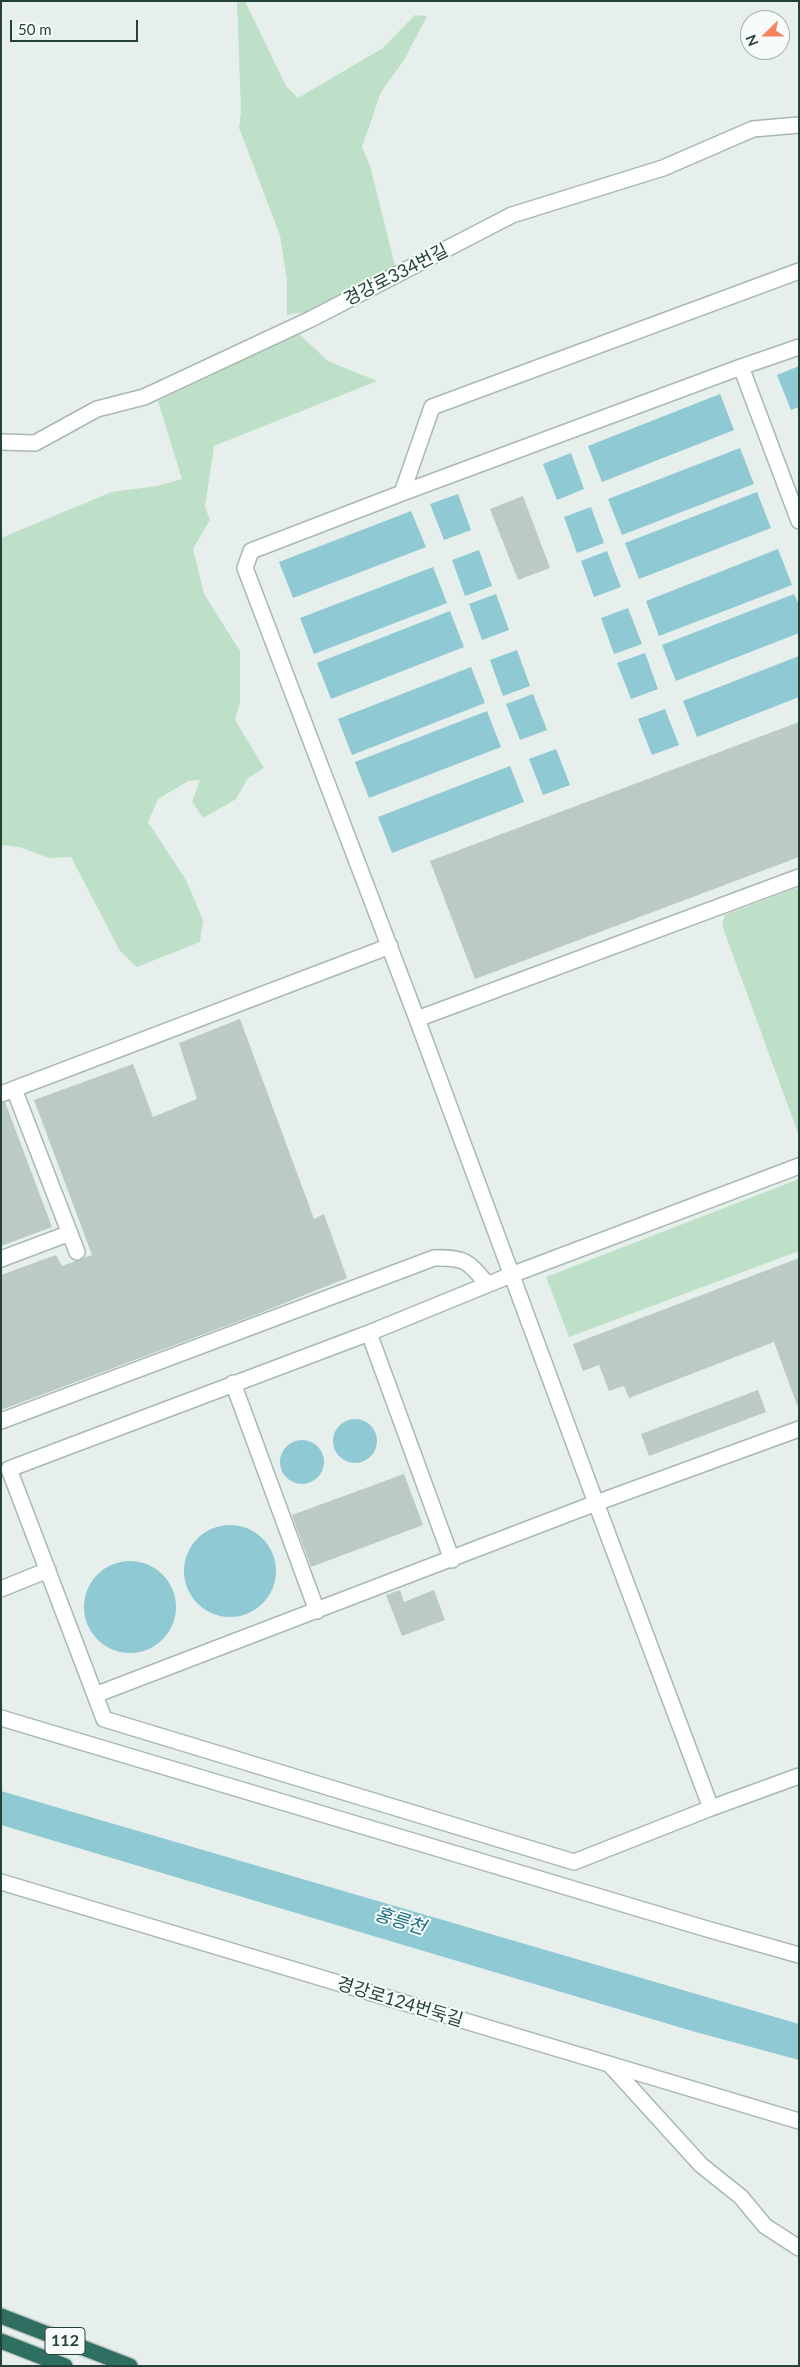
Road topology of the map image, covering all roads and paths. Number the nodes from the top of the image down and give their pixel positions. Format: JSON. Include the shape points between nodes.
{"nodes":[{"id":1,"x":799,"y":125,"type":"edge"},
{"id":2,"x":799,"y":271,"type":"edge"},
{"id":3,"x":799,"y":347,"type":"edge"},
{"id":4,"x":741,"y":367,"type":"junction"},
{"id":5,"x":1,"y":442,"type":"edge"},
{"id":6,"x":402,"y":493,"type":"junction"},
{"id":7,"x":799,"y":521,"type":"edge"},
{"id":8,"x":799,"y":877,"type":"edge"},
{"id":9,"x":390,"y":946,"type":"junction"},
{"id":10,"x":418,"y":1019,"type":"junction"},
{"id":11,"x":8,"y":1092,"type":"edge"},
{"id":12,"x":799,"y":1166,"type":"edge"},
{"id":13,"x":70,"y":1233,"type":"junction"},
{"id":14,"x":77,"y":1252,"type":"dead end"},
{"id":15,"x":1,"y":1259,"type":"edge"},
{"id":16,"x":510,"y":1275,"type":"junction"},
{"id":17,"x":487,"y":1284,"type":"junction"},
{"id":18,"x":369,"y":1332,"type":"junction"},
{"id":19,"x":232,"y":1383,"type":"junction"},
{"id":20,"x":1,"y":1421,"type":"edge"},
{"id":21,"x":799,"y":1429,"type":"edge"},
{"id":22,"x":5,"y":1471,"type":"edge"},
{"id":23,"x":596,"y":1503,"type":"junction"},
{"id":24,"x":452,"y":1560,"type":"junction"},
{"id":25,"x":48,"y":1570,"type":"junction"},
{"id":26,"x":1,"y":1589,"type":"edge"},
{"id":27,"x":317,"y":1611,"type":"junction"},
{"id":28,"x":95,"y":1695,"type":"junction"},
{"id":29,"x":1,"y":1718,"type":"edge"},
{"id":30,"x":799,"y":1776,"type":"edge"},
{"id":31,"x":710,"y":1808,"type":"junction"},
{"id":32,"x":1,"y":1882,"type":"edge"},
{"id":33,"x":799,"y":1955,"type":"edge"},
{"id":34,"x":610,"y":2064,"type":"junction"},
{"id":35,"x":799,"y":2121,"type":"edge"},
{"id":36,"x":799,"y":2248,"type":"edge"},
{"id":37,"x":1,"y":2316,"type":"edge"},
{"id":38,"x":1,"y":2341,"type":"edge"},
{"id":39,"x":65,"y":2366,"type":"edge"},
{"id":40,"x":130,"y":2366,"type":"edge"}],
"edges":[{"from":1,"to":5,"type":"street","name":"경강로334번길","via":[[753,129],[663,168],[512,215],[311,319],[144,397],[97,409],[35,443]]},
{"from":2,"to":6,"type":"street","via":[[432,407]]},
{"from":3,"to":4,"type":"street"},
{"from":4,"to":6,"type":"street"},
{"from":4,"to":7,"type":"street"},
{"from":6,"to":9,"type":"street","via":[[251,551],[245,568]]},
{"from":8,"to":10,"type":"street"},
{"from":9,"to":10,"type":"street"},
{"from":9,"to":11,"type":"street"},
{"from":10,"to":16,"type":"street"},
{"from":11,"to":13,"type":"street"},
{"from":12,"to":16,"type":"street"},
{"from":13,"to":14,"type":"street"},
{"from":13,"to":15,"type":"street"},
{"from":16,"to":17,"type":"street"},
{"from":16,"to":23,"type":"street"},
{"from":17,"to":18,"type":"street"},
{"from":17,"to":20,"type":"street","via":[[472,1266],[456,1257],[434,1258]]},
{"from":18,"to":19,"type":"street"},
{"from":18,"to":24,"type":"street"},
{"from":19,"to":22,"type":"street"},
{"from":19,"to":27,"type":"street"},
{"from":21,"to":23,"type":"street"},
{"from":22,"to":25,"type":"street"},
{"from":23,"to":24,"type":"street"},
{"from":23,"to":31,"type":"street"},
{"from":24,"to":27,"type":"street"},
{"from":25,"to":26,"type":"street"},
{"from":25,"to":28,"type":"street"},
{"from":27,"to":28,"type":"street"},
{"from":28,"to":31,"type":"street","via":[[104,1719],[574,1862]]},
{"from":29,"to":33,"type":"street"},
{"from":30,"to":31,"type":"street"},
{"from":32,"to":34,"type":"street","name":"경강로124번둑길"},
{"from":34,"to":35,"type":"street","name":"경강로124번둑길"},
{"from":34,"to":36,"type":"street","via":[[701,2165],[740,2197],[765,2226]]},
{"from":37,"to":40,"type":"highway","number":"112"},
{"from":38,"to":39,"type":"highway","number":"112"}]}
